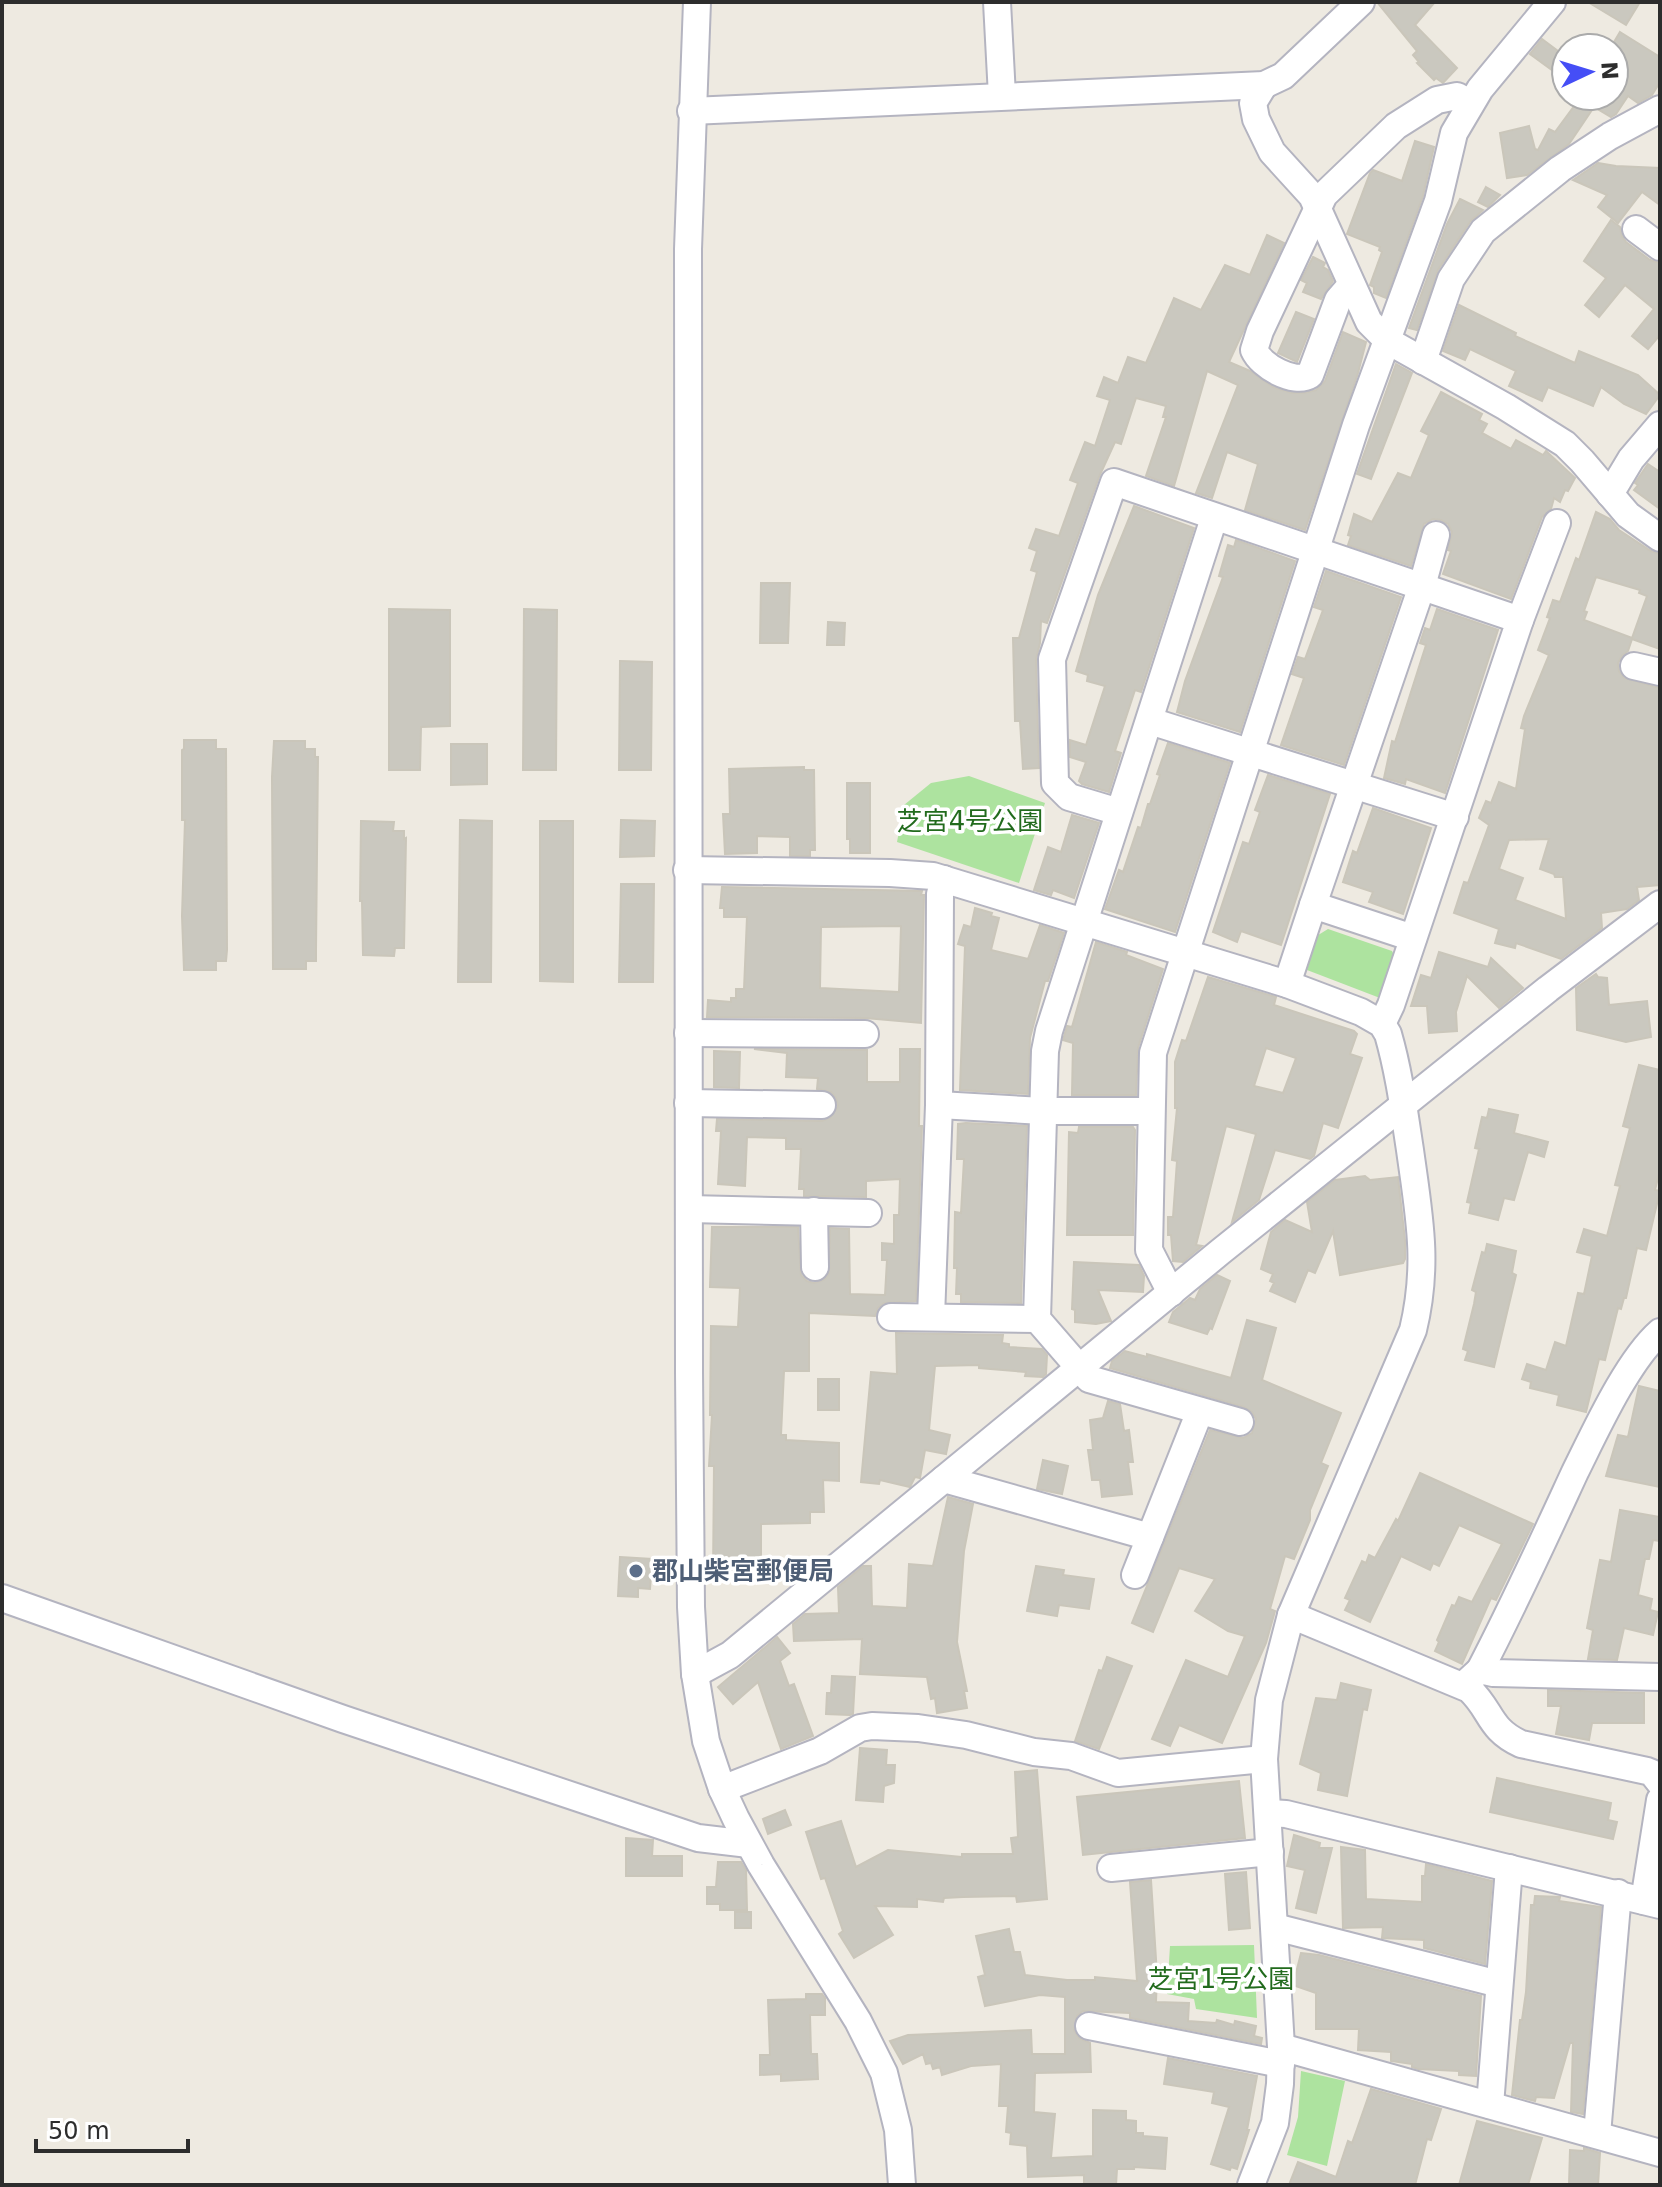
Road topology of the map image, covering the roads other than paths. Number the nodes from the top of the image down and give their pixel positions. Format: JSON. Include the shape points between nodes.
{"nodes":[{"id":1,"x":697,"y":2,"type":"edge"},
{"id":2,"x":997,"y":2,"type":"edge"},
{"id":3,"x":1361,"y":2,"type":"edge"},
{"id":4,"x":1552,"y":2,"type":"edge"},
{"id":5,"x":1264,"y":85,"type":"junction"},
{"id":6,"x":1002,"y":96,"type":"junction"},
{"id":7,"x":1470,"y":103,"type":"junction"},
{"id":8,"x":1660,"y":109,"type":"edge"},
{"id":9,"x":691,"y":111,"type":"junction"},
{"id":10,"x":1317,"y":207,"type":"junction"},
{"id":11,"x":1636,"y":229,"type":"dead end"},
{"id":12,"x":1660,"y":247,"type":"edge"},
{"id":13,"x":1351,"y":285,"type":"junction"},
{"id":14,"x":1388,"y":341,"type":"junction"},
{"id":15,"x":1423,"y":361,"type":"junction"},
{"id":16,"x":1660,"y":425,"type":"edge"},
{"id":17,"x":1610,"y":494,"type":"junction"},
{"id":18,"x":1214,"y":518,"type":"junction"},
{"id":19,"x":1557,"y":523,"type":"dead end"},
{"id":20,"x":1436,"y":535,"type":"dead end"},
{"id":21,"x":1660,"y":538,"type":"edge"},
{"id":22,"x":1318,"y":550,"type":"junction"},
{"id":23,"x":1422,"y":586,"type":"junction"},
{"id":24,"x":1520,"y":620,"type":"junction"},
{"id":25,"x":1150,"y":721,"type":"junction"},
{"id":26,"x":1251,"y":753,"type":"junction"},
{"id":27,"x":1353,"y":785,"type":"junction"},
{"id":28,"x":1119,"y":812,"type":"junction"},
{"id":29,"x":1455,"y":817,"type":"junction"},
{"id":30,"x":687,"y":870,"type":"junction"},
{"id":31,"x":944,"y":879,"type":"junction"},
{"id":32,"x":1660,"y":904,"type":"edge"},
{"id":33,"x":1313,"y":905,"type":"junction"},
{"id":34,"x":1083,"y":922,"type":"junction"},
{"id":35,"x":1413,"y":938,"type":"junction"},
{"id":36,"x":1186,"y":954,"type":"junction"},
{"id":37,"x":1287,"y":984,"type":"junction"},
{"id":38,"x":1382,"y":1024,"type":"junction"},
{"id":39,"x":688,"y":1033,"type":"junction"},
{"id":40,"x":865,"y":1034,"type":"dead end"},
{"id":41,"x":688,"y":1103,"type":"junction"},
{"id":42,"x":1403,"y":1104,"type":"junction"},
{"id":43,"x":822,"y":1105,"type":"dead end"},
{"id":44,"x":939,"y":1105,"type":"junction"},
{"id":45,"x":1043,"y":1111,"type":"junction"},
{"id":46,"x":1150,"y":1111,"type":"junction"},
{"id":47,"x":689,"y":1209,"type":"junction"},
{"id":48,"x":814,"y":1211,"type":"junction"},
{"id":49,"x":868,"y":1213,"type":"dead end"},
{"id":50,"x":815,"y":1267,"type":"dead end"},
{"id":51,"x":1171,"y":1293,"type":"junction"},
{"id":52,"x":891,"y":1317,"type":"dead end"},
{"id":53,"x":931,"y":1317,"type":"junction"},
{"id":54,"x":1037,"y":1319,"type":"junction"},
{"id":55,"x":1660,"y":1332,"type":"edge"},
{"id":56,"x":1080,"y":1368,"type":"junction"},
{"id":57,"x":1200,"y":1411,"type":"junction"},
{"id":58,"x":1240,"y":1422,"type":"dead end"},
{"id":59,"x":944,"y":1479,"type":"junction"},
{"id":60,"x":1150,"y":1537,"type":"junction"},
{"id":61,"x":1135,"y":1575,"type":"dead end"},
{"id":62,"x":2,"y":1598,"type":"edge"},
{"id":63,"x":1291,"y":1615,"type":"junction"},
{"id":64,"x":695,"y":1674,"type":"junction"},
{"id":65,"x":1660,"y":1677,"type":"edge"},
{"id":66,"x":1471,"y":1678,"type":"junction"},
{"id":67,"x":1264,"y":1759,"type":"junction"},
{"id":68,"x":1660,"y":1783,"type":"edge"},
{"id":69,"x":722,"y":1789,"type":"junction"},
{"id":70,"x":1660,"y":1800,"type":"edge"},
{"id":71,"x":1268,"y":1813,"type":"junction"},
{"id":72,"x":749,"y":1844,"type":"junction"},
{"id":73,"x":1270,"y":1852,"type":"junction"},
{"id":74,"x":1111,"y":1868,"type":"dead end"},
{"id":75,"x":1509,"y":1868,"type":"junction"},
{"id":76,"x":1618,"y":1893,"type":"junction"},
{"id":77,"x":1652,"y":1903,"type":"edge"},
{"id":78,"x":1275,"y":1927,"type":"junction"},
{"id":79,"x":1499,"y":1984,"type":"junction"},
{"id":80,"x":1089,"y":2026,"type":"dead end"},
{"id":81,"x":1281,"y":2056,"type":"junction"},
{"id":82,"x":1490,"y":2105,"type":"junction"},
{"id":83,"x":1597,"y":2134,"type":"junction"},
{"id":84,"x":1660,"y":2153,"type":"edge"},
{"id":85,"x":902,"y":2185,"type":"edge"},
{"id":86,"x":1251,"y":2185,"type":"edge"}],
"edges":[{"from":1,"to":9,"type":"street"},
{"from":2,"to":6,"type":"street"},
{"from":3,"to":5,"type":"street","via":[[1283,76]]},
{"from":4,"to":7,"type":"street"},
{"from":5,"to":6,"type":"street"},
{"from":5,"to":10,"type":"street","via":[[1253,103],[1262,134]]},
{"from":6,"to":9,"type":"street"},
{"from":7,"to":10,"type":"street","via":[[1457,96],[1443,97],[1396,126]]},
{"from":7,"to":14,"type":"street","via":[[1454,133],[1438,201]]},
{"from":8,"to":15,"type":"street","via":[[1560,169],[1483,231],[1451,279]]},
{"from":9,"to":30,"type":"street"},
{"from":10,"to":13,"type":"street"},
{"from":10,"to":13,"type":"street","via":[[1260,331],[1254,350],[1261,363],[1306,379],[1338,300]]},
{"from":11,"to":12,"type":"street"},
{"from":13,"to":14,"type":"street","via":[[1369,322]]},
{"from":14,"to":15,"type":"street"},
{"from":14,"to":22,"type":"street"},
{"from":15,"to":17,"type":"street","via":[[1565,444]]},
{"from":16,"to":17,"type":"street"},
{"from":17,"to":21,"type":"street"},
{"from":18,"to":22,"type":"street"},
{"from":18,"to":25,"type":"street"},
{"from":18,"to":28,"type":"street","via":[[1114,482],[1052,659],[1055,783],[1069,797]]},
{"from":19,"to":24,"type":"street"},
{"from":20,"to":23,"type":"street"},
{"from":22,"to":23,"type":"street"},
{"from":22,"to":26,"type":"street"},
{"from":23,"to":24,"type":"street"},
{"from":23,"to":27,"type":"street"},
{"from":24,"to":29,"type":"street"},
{"from":25,"to":26,"type":"street"},
{"from":25,"to":28,"type":"street"},
{"from":26,"to":27,"type":"street"},
{"from":26,"to":36,"type":"street"},
{"from":27,"to":29,"type":"street"},
{"from":27,"to":33,"type":"street"},
{"from":28,"to":34,"type":"street"},
{"from":29,"to":35,"type":"street"},
{"from":30,"to":31,"type":"street","via":[[890,873]]},
{"from":30,"to":39,"type":"street"},
{"from":31,"to":34,"type":"street"},
{"from":31,"to":44,"type":"street"},
{"from":32,"to":42,"type":"street"},
{"from":33,"to":35,"type":"street"},
{"from":33,"to":37,"type":"street"},
{"from":34,"to":36,"type":"street"},
{"from":34,"to":45,"type":"street","via":[[1049,1031]]},
{"from":35,"to":38,"type":"street"},
{"from":36,"to":37,"type":"street"},
{"from":36,"to":46,"type":"street","via":[[1153,1053]]},
{"from":37,"to":38,"type":"street"},
{"from":38,"to":42,"type":"street"},
{"from":39,"to":40,"type":"street"},
{"from":39,"to":41,"type":"street"},
{"from":41,"to":43,"type":"street"},
{"from":41,"to":47,"type":"street"},
{"from":42,"to":51,"type":"street"},
{"from":42,"to":63,"type":"street","via":[[1423,1255],[1417,1312]]},
{"from":44,"to":45,"type":"street"},
{"from":44,"to":53,"type":"street"},
{"from":45,"to":46,"type":"street"},
{"from":45,"to":54,"type":"street"},
{"from":46,"to":51,"type":"street","via":[[1149,1250]]},
{"from":47,"to":48,"type":"street"},
{"from":47,"to":64,"type":"street"},
{"from":48,"to":49,"type":"street"},
{"from":48,"to":50,"type":"street"},
{"from":51,"to":56,"type":"street"},
{"from":52,"to":53,"type":"street"},
{"from":53,"to":54,"type":"street"},
{"from":54,"to":56,"type":"street"},
{"from":55,"to":66,"type":"street","via":[[1599,1423],[1514,1604]]},
{"from":56,"to":57,"type":"street","via":[[1093,1381]]},
{"from":56,"to":59,"type":"street"},
{"from":57,"to":58,"type":"street"},
{"from":57,"to":60,"type":"street"},
{"from":59,"to":60,"type":"street"},
{"from":59,"to":64,"type":"street","via":[[730,1655]]},
{"from":60,"to":61,"type":"street"},
{"from":62,"to":72,"type":"street","via":[[698,1838]]},
{"from":63,"to":66,"type":"street"},
{"from":63,"to":67,"type":"street","via":[[1269,1700]]},
{"from":64,"to":69,"type":"street","via":[[702,1722]]},
{"from":65,"to":66,"type":"street","via":[[1493,1673]]},
{"from":66,"to":68,"type":"street","via":[[1497,1729],[1511,1739],[1647,1771]]},
{"from":67,"to":69,"type":"street","via":[[1118,1773],[1071,1756],[966,1735],[872,1726]]},
{"from":67,"to":71,"type":"street"},
{"from":69,"to":72,"type":"street"},
{"from":70,"to":77,"type":"street"},
{"from":71,"to":73,"type":"street"},
{"from":71,"to":75,"type":"street"},
{"from":72,"to":85,"type":"street","via":[[858,2021],[884,2073],[898,2130]]},
{"from":73,"to":74,"type":"street"},
{"from":73,"to":78,"type":"street"},
{"from":75,"to":76,"type":"street"},
{"from":75,"to":79,"type":"street"},
{"from":76,"to":77,"type":"street"},
{"from":76,"to":83,"type":"street"},
{"from":78,"to":79,"type":"street"},
{"from":78,"to":81,"type":"street"},
{"from":79,"to":82,"type":"street"},
{"from":80,"to":81,"type":"street"},
{"from":81,"to":82,"type":"street"},
{"from":81,"to":86,"type":"street","via":[[1275,2123]]},
{"from":82,"to":83,"type":"street"},
{"from":83,"to":84,"type":"street"}]}
